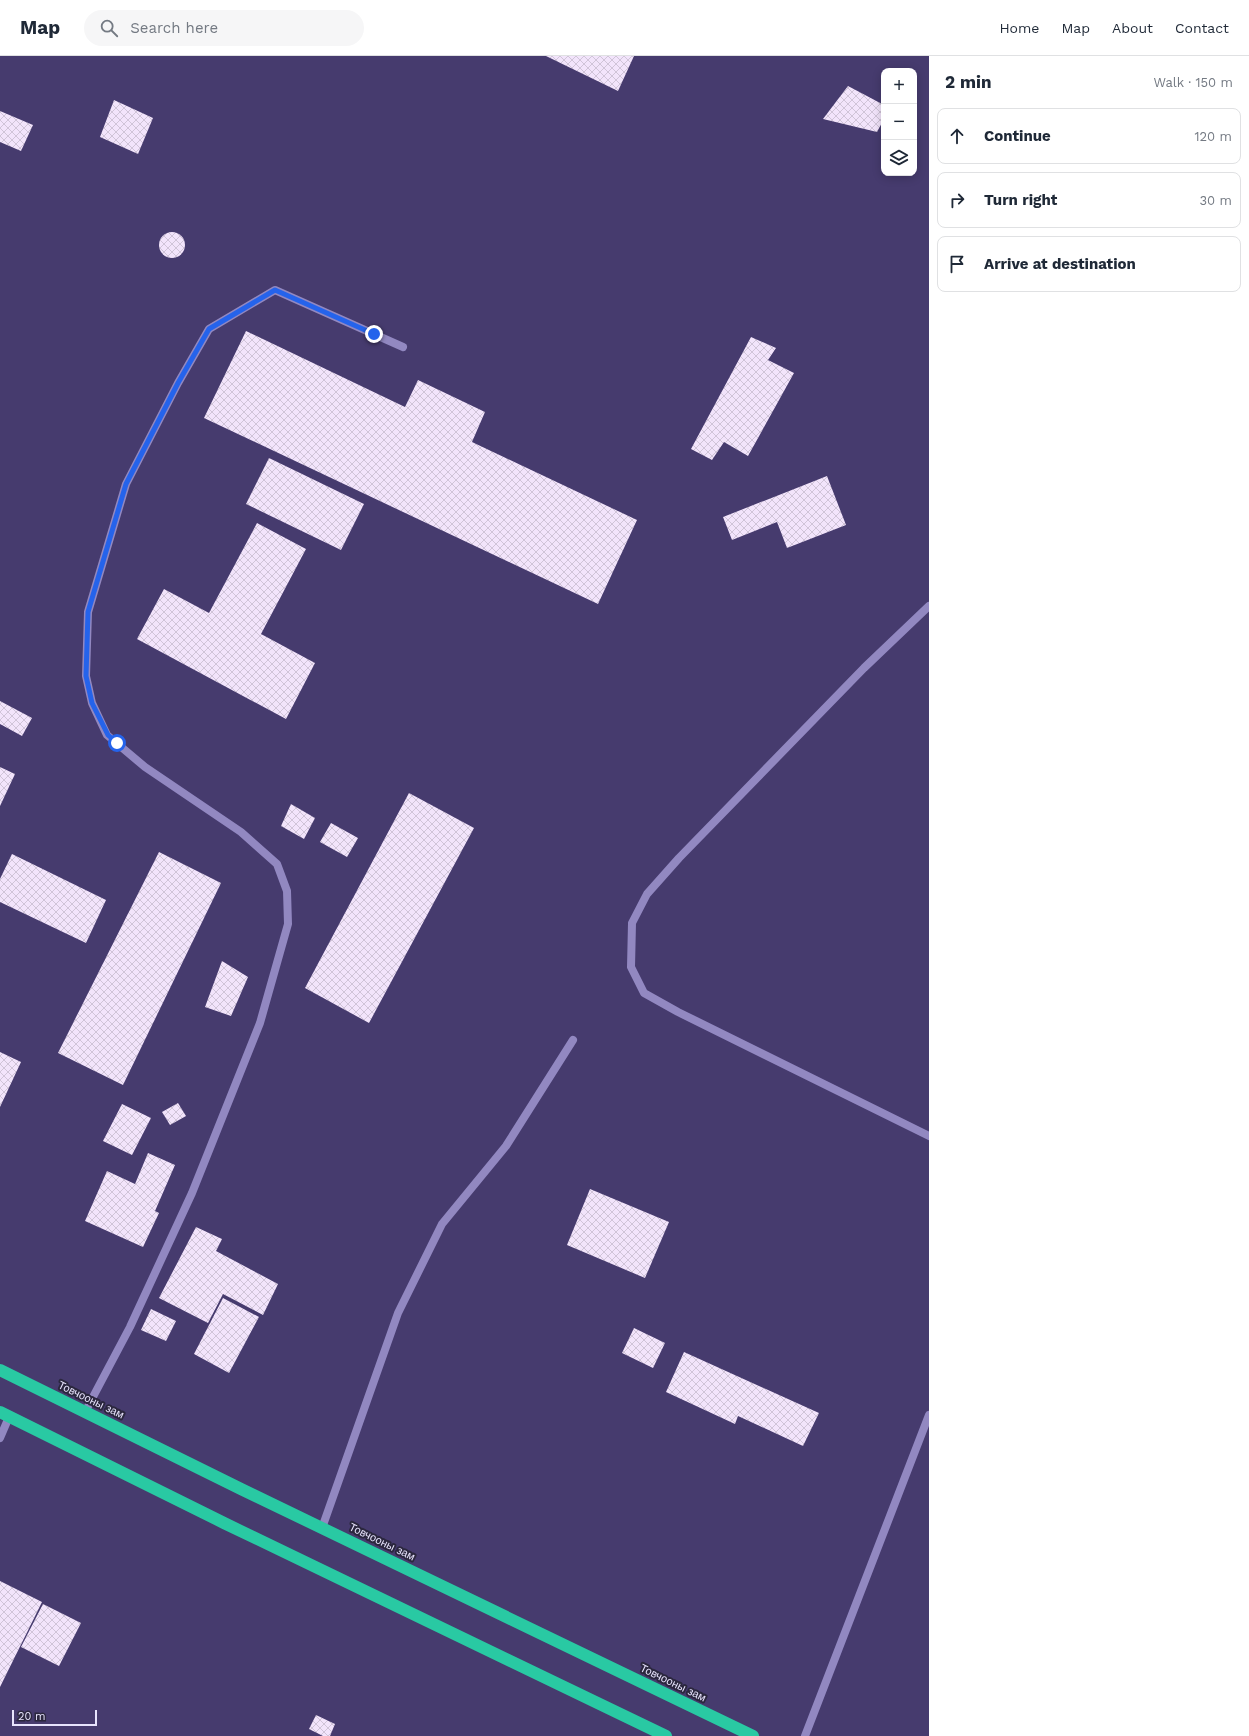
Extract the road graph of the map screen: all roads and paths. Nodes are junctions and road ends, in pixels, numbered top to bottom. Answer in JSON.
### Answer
{"nodes":[{"id":1,"x":403,"y":347,"type":"dead end"},
{"id":2,"x":929,"y":606,"type":"edge"},
{"id":3,"x":573,"y":1040,"type":"dead end"},
{"id":4,"x":929,"y":1136,"type":"edge"},
{"id":5,"x":0,"y":1370,"type":"edge"},
{"id":6,"x":85,"y":1412,"type":"junction"},
{"id":7,"x":4,"y":1415,"type":"edge"},
{"id":8,"x":929,"y":1415,"type":"edge"},
{"id":9,"x":0,"y":1438,"type":"edge"},
{"id":10,"x":322,"y":1528,"type":"junction"},
{"id":11,"x":666,"y":1736,"type":"edge"},
{"id":12,"x":753,"y":1736,"type":"edge"},
{"id":13,"x":805,"y":1736,"type":"edge"}],
"edges":[{"from":1,"to":6,"type":"street"},
{"from":2,"to":4,"type":"street"},
{"from":3,"to":10,"type":"street"},
{"from":5,"to":6,"type":"highway","name":"Товчооны зам"},
{"from":6,"to":10,"type":"highway","name":"Товчооны зам"},
{"from":7,"to":9,"type":"street"},
{"from":7,"to":11,"type":"highway"},
{"from":8,"to":13,"type":"street"},
{"from":10,"to":12,"type":"highway","name":"Товчооны зам"}]}
